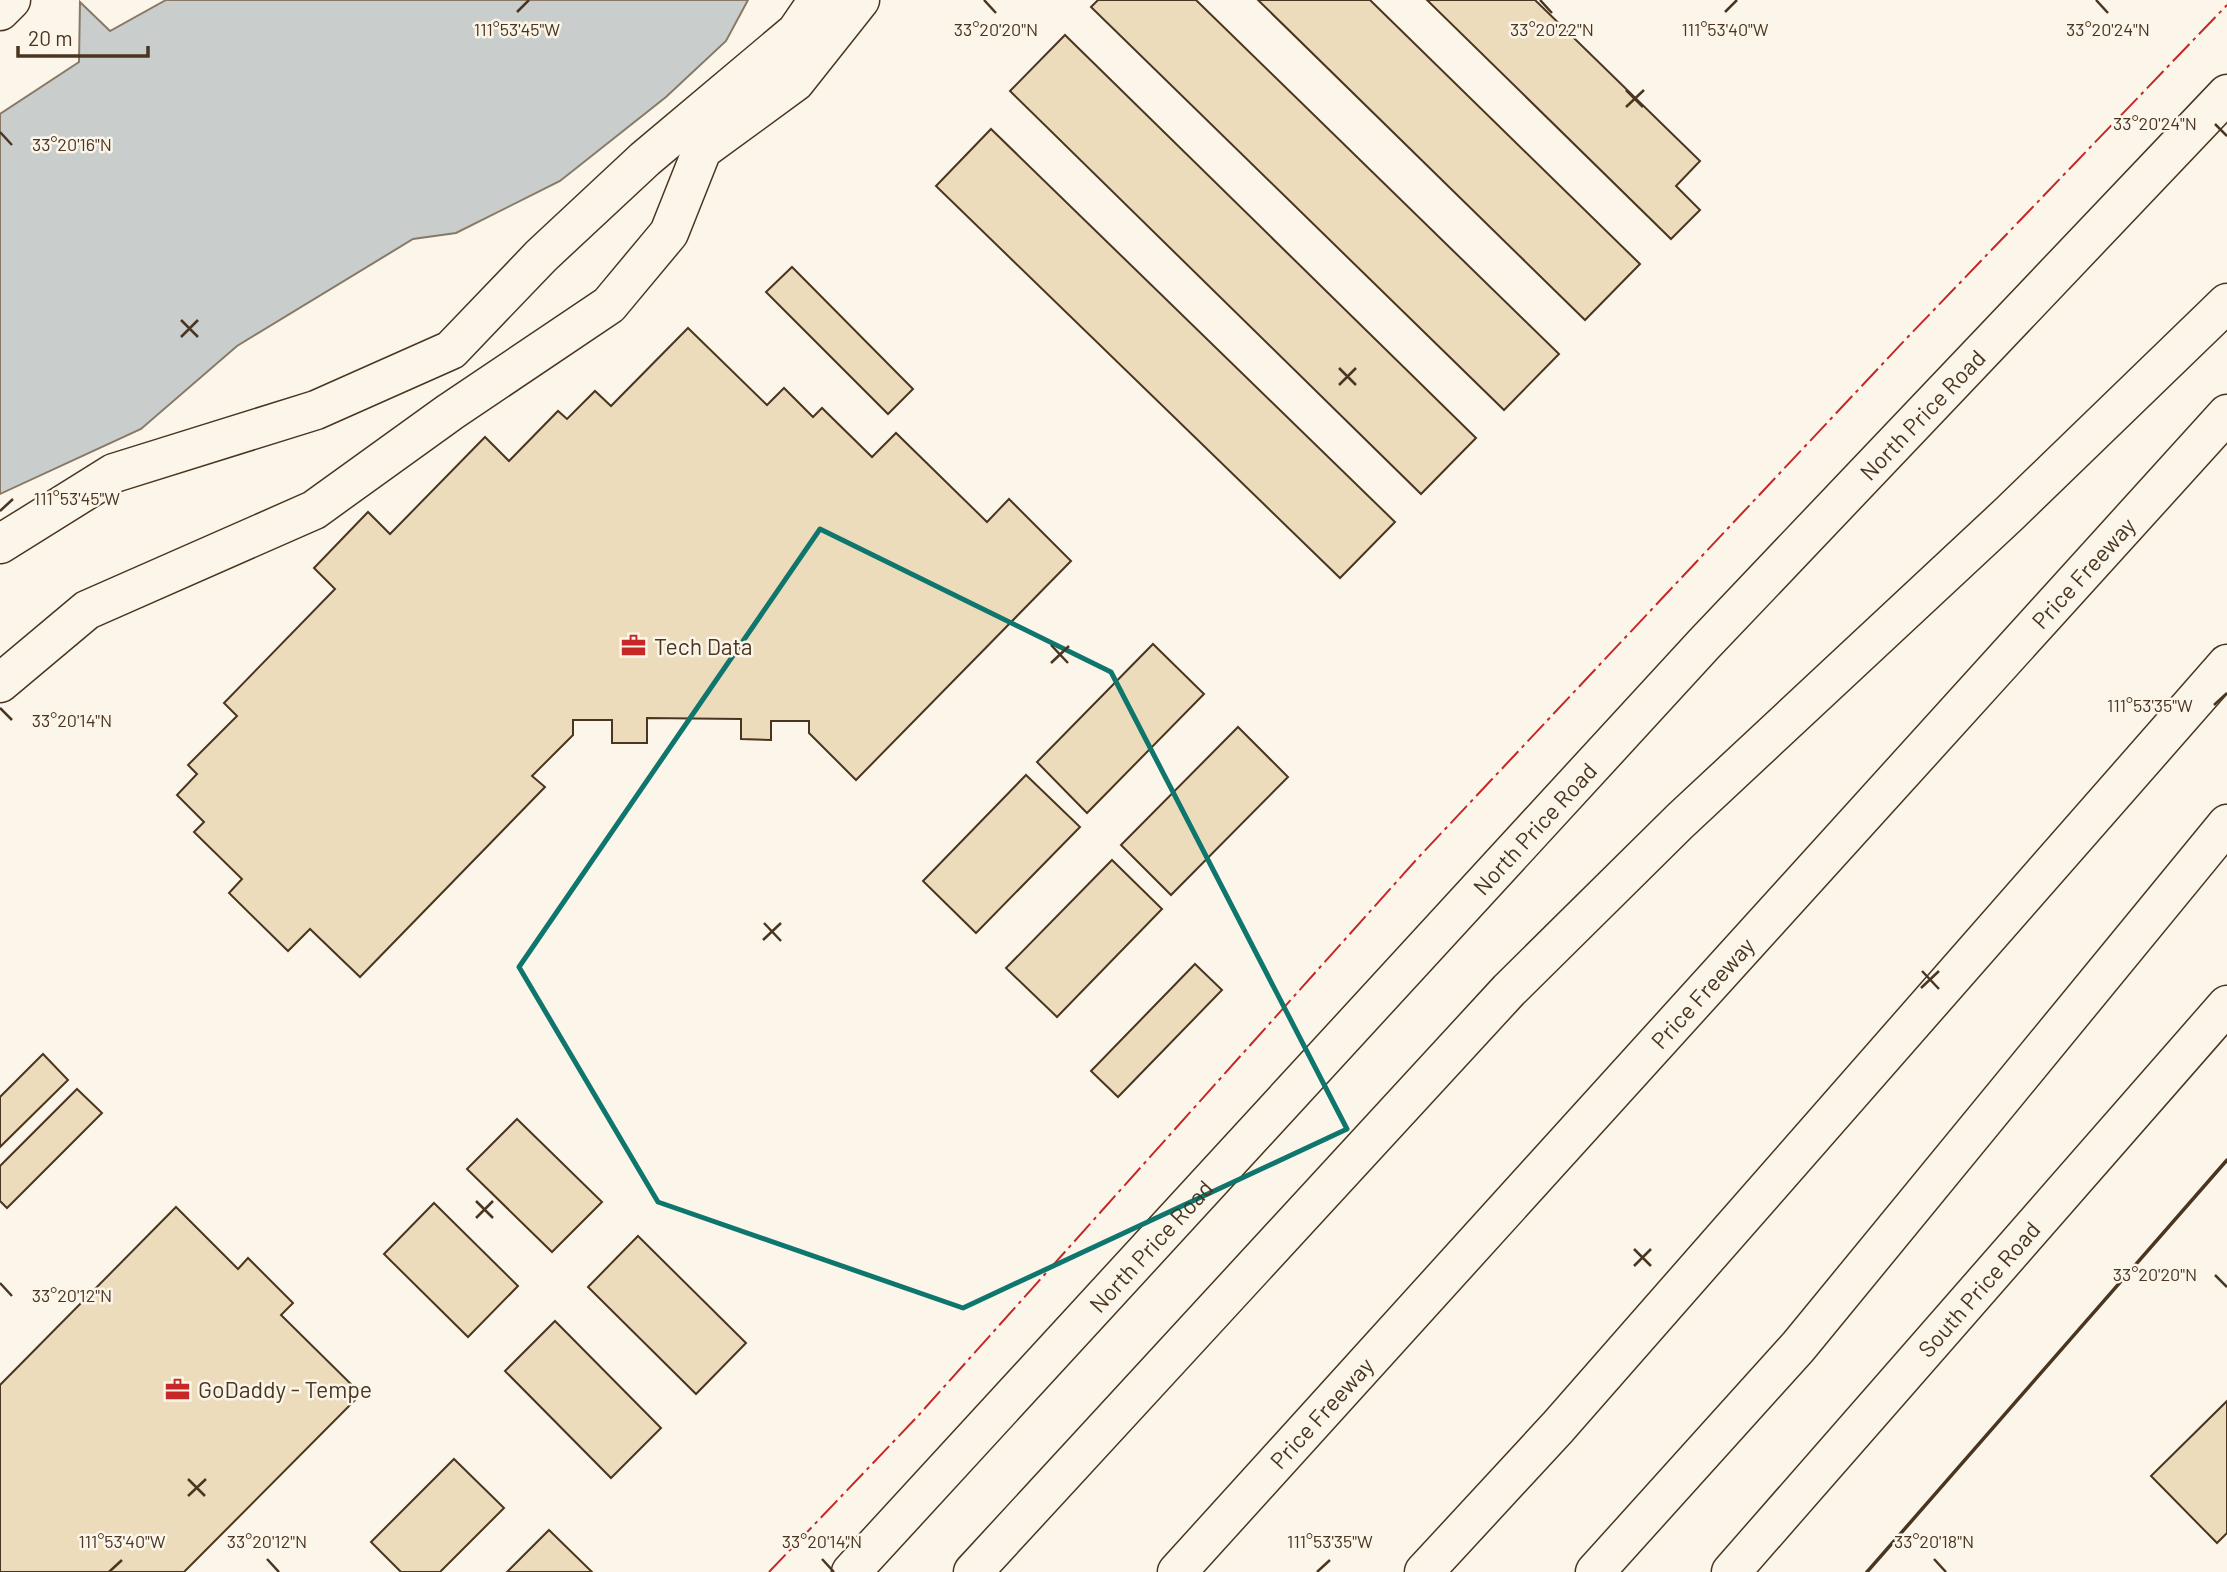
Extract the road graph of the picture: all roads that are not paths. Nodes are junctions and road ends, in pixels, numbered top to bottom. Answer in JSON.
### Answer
{"nodes":[{"id":1,"x":11,"y":0,"type":"edge"},
{"id":2,"x":818,"y":0,"type":"edge"},
{"id":3,"x":860,"y":0,"type":"edge"},
{"id":4,"x":0,"y":11,"type":"edge"},
{"id":5,"x":2227,"y":94,"type":"edge"},
{"id":6,"x":2227,"y":303,"type":"edge"},
{"id":7,"x":2227,"y":414,"type":"edge"},
{"id":8,"x":0,"y":544,"type":"edge"},
{"id":9,"x":2227,"y":664,"type":"edge"},
{"id":10,"x":0,"y":683,"type":"edge"},
{"id":11,"x":2227,"y":824,"type":"edge"},
{"id":12,"x":2227,"y":1005,"type":"edge"},
{"id":13,"x":851,"y":1572,"type":"edge"},
{"id":14,"x":973,"y":1572,"type":"edge"},
{"id":15,"x":1177,"y":1572,"type":"edge"},
{"id":16,"x":1424,"y":1572,"type":"edge"},
{"id":17,"x":1595,"y":1572,"type":"edge"},
{"id":18,"x":1731,"y":1572,"type":"edge"}],
"edges":[{"from":1,"to":4,"type":"main road"},
{"from":2,"to":8,"type":"main road"},
{"from":3,"to":10,"type":"main road"},
{"from":5,"to":13,"type":"main road","name":"North Price Road"},
{"from":6,"to":14,"type":"main road"},
{"from":7,"to":15,"type":"main road","name":"Price Freeway"},
{"from":9,"to":16,"type":"main road"},
{"from":11,"to":17,"type":"main road"},
{"from":12,"to":18,"type":"main road","name":"South Price Road"}]}
